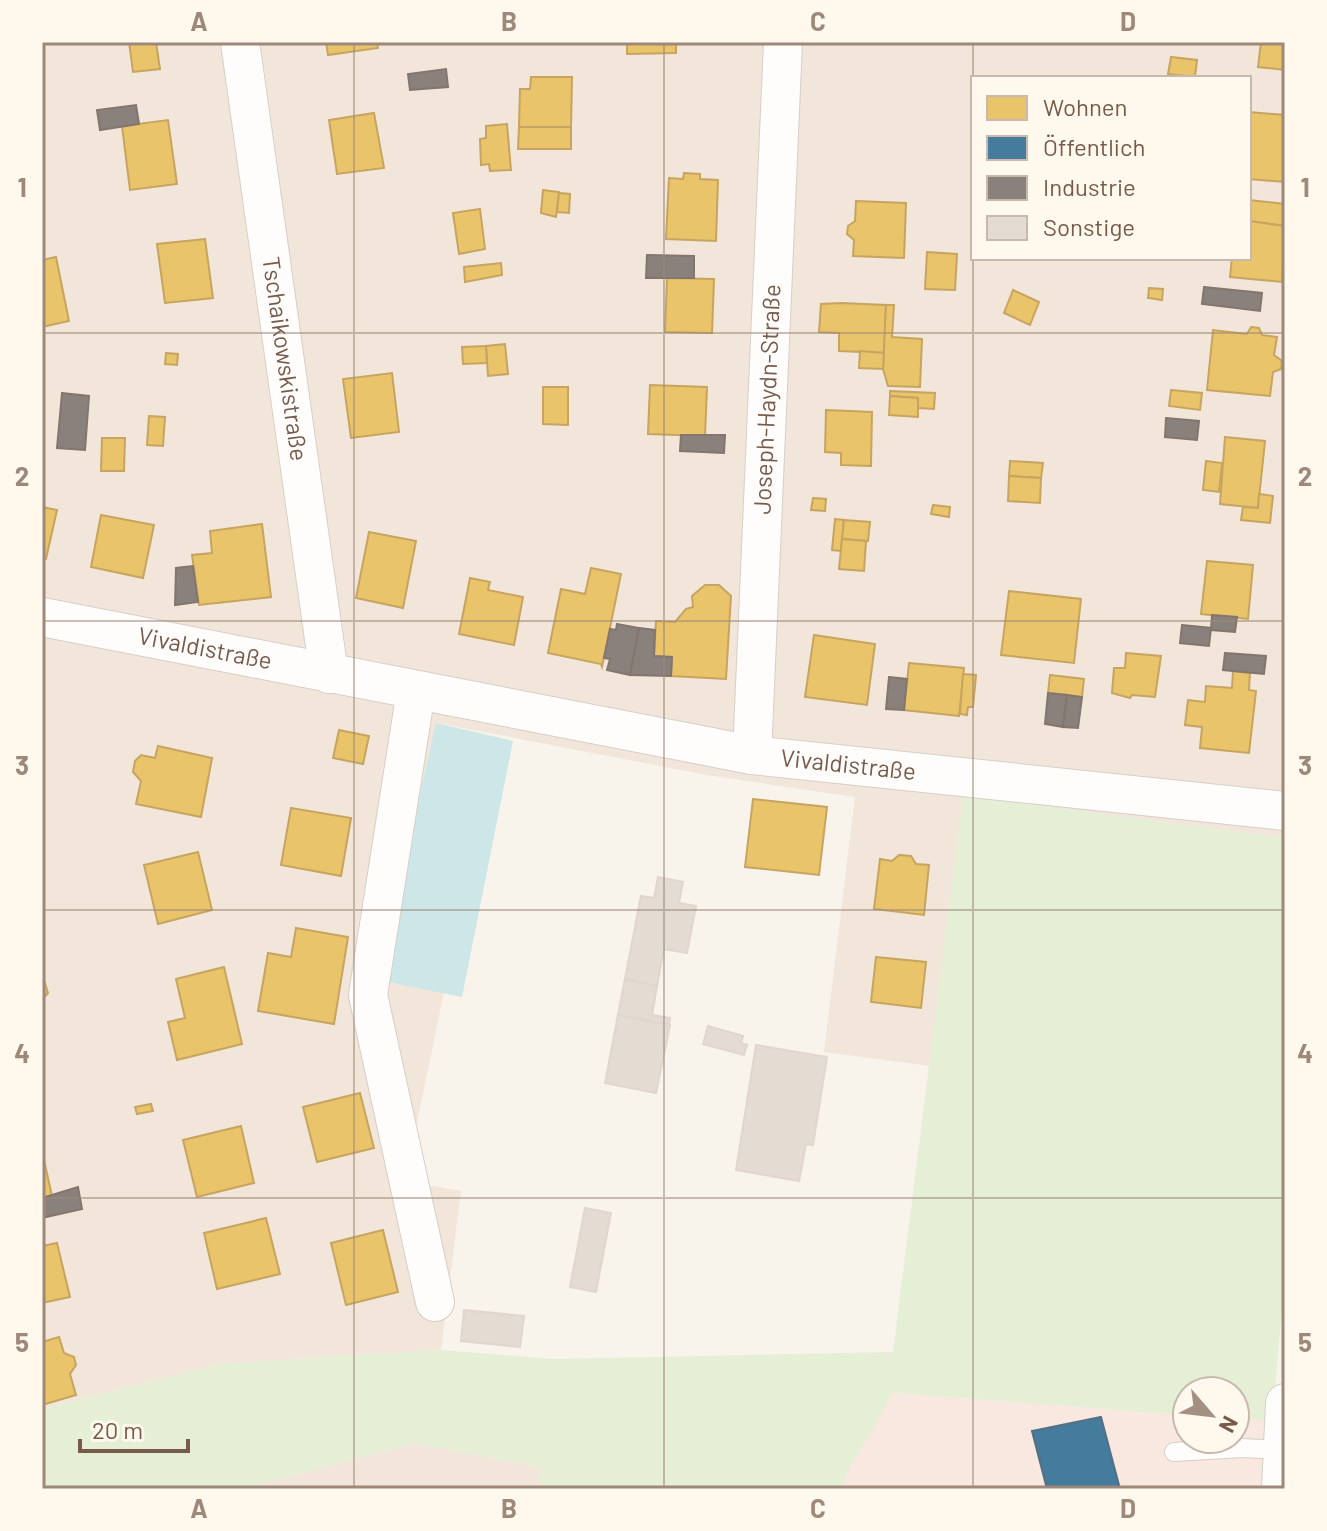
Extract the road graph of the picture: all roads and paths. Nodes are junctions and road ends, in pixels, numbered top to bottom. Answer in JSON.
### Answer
{"nodes":[{"id":1,"x":240,"y":42,"type":"edge"},
{"id":2,"x":783,"y":42,"type":"edge"},
{"id":3,"x":42,"y":617,"type":"edge"},
{"id":4,"x":329,"y":674,"type":"junction"},
{"id":5,"x":416,"y":691,"type":"junction"},
{"id":6,"x":752,"y":755,"type":"junction"},
{"id":7,"x":1285,"y":811,"type":"edge"},
{"id":8,"x":435,"y":1302,"type":"dead end"},
{"id":9,"x":1285,"y":1403,"type":"edge"},
{"id":10,"x":1251,"y":1448,"type":"edge"},
{"id":11,"x":1281,"y":1450,"type":"junction"},
{"id":12,"x":1281,"y":1489,"type":"edge"}],
"edges":[{"from":1,"to":4,"type":"street","name":"Tschaikowskistraße"},
{"from":2,"to":6,"type":"street","name":"Joseph-Haydn-Straße"},
{"from":3,"to":4,"type":"street","name":"Vivaldistraße"},
{"from":4,"to":5,"type":"street","name":"Vivaldistraße"},
{"from":5,"to":6,"type":"street","name":"Vivaldistraße"},
{"from":5,"to":8,"type":"street"},
{"from":6,"to":7,"type":"street","name":"Vivaldistraße"},
{"from":9,"to":11,"type":"street"},
{"from":10,"to":11,"type":"lane"},
{"from":11,"to":12,"type":"street"}]}
